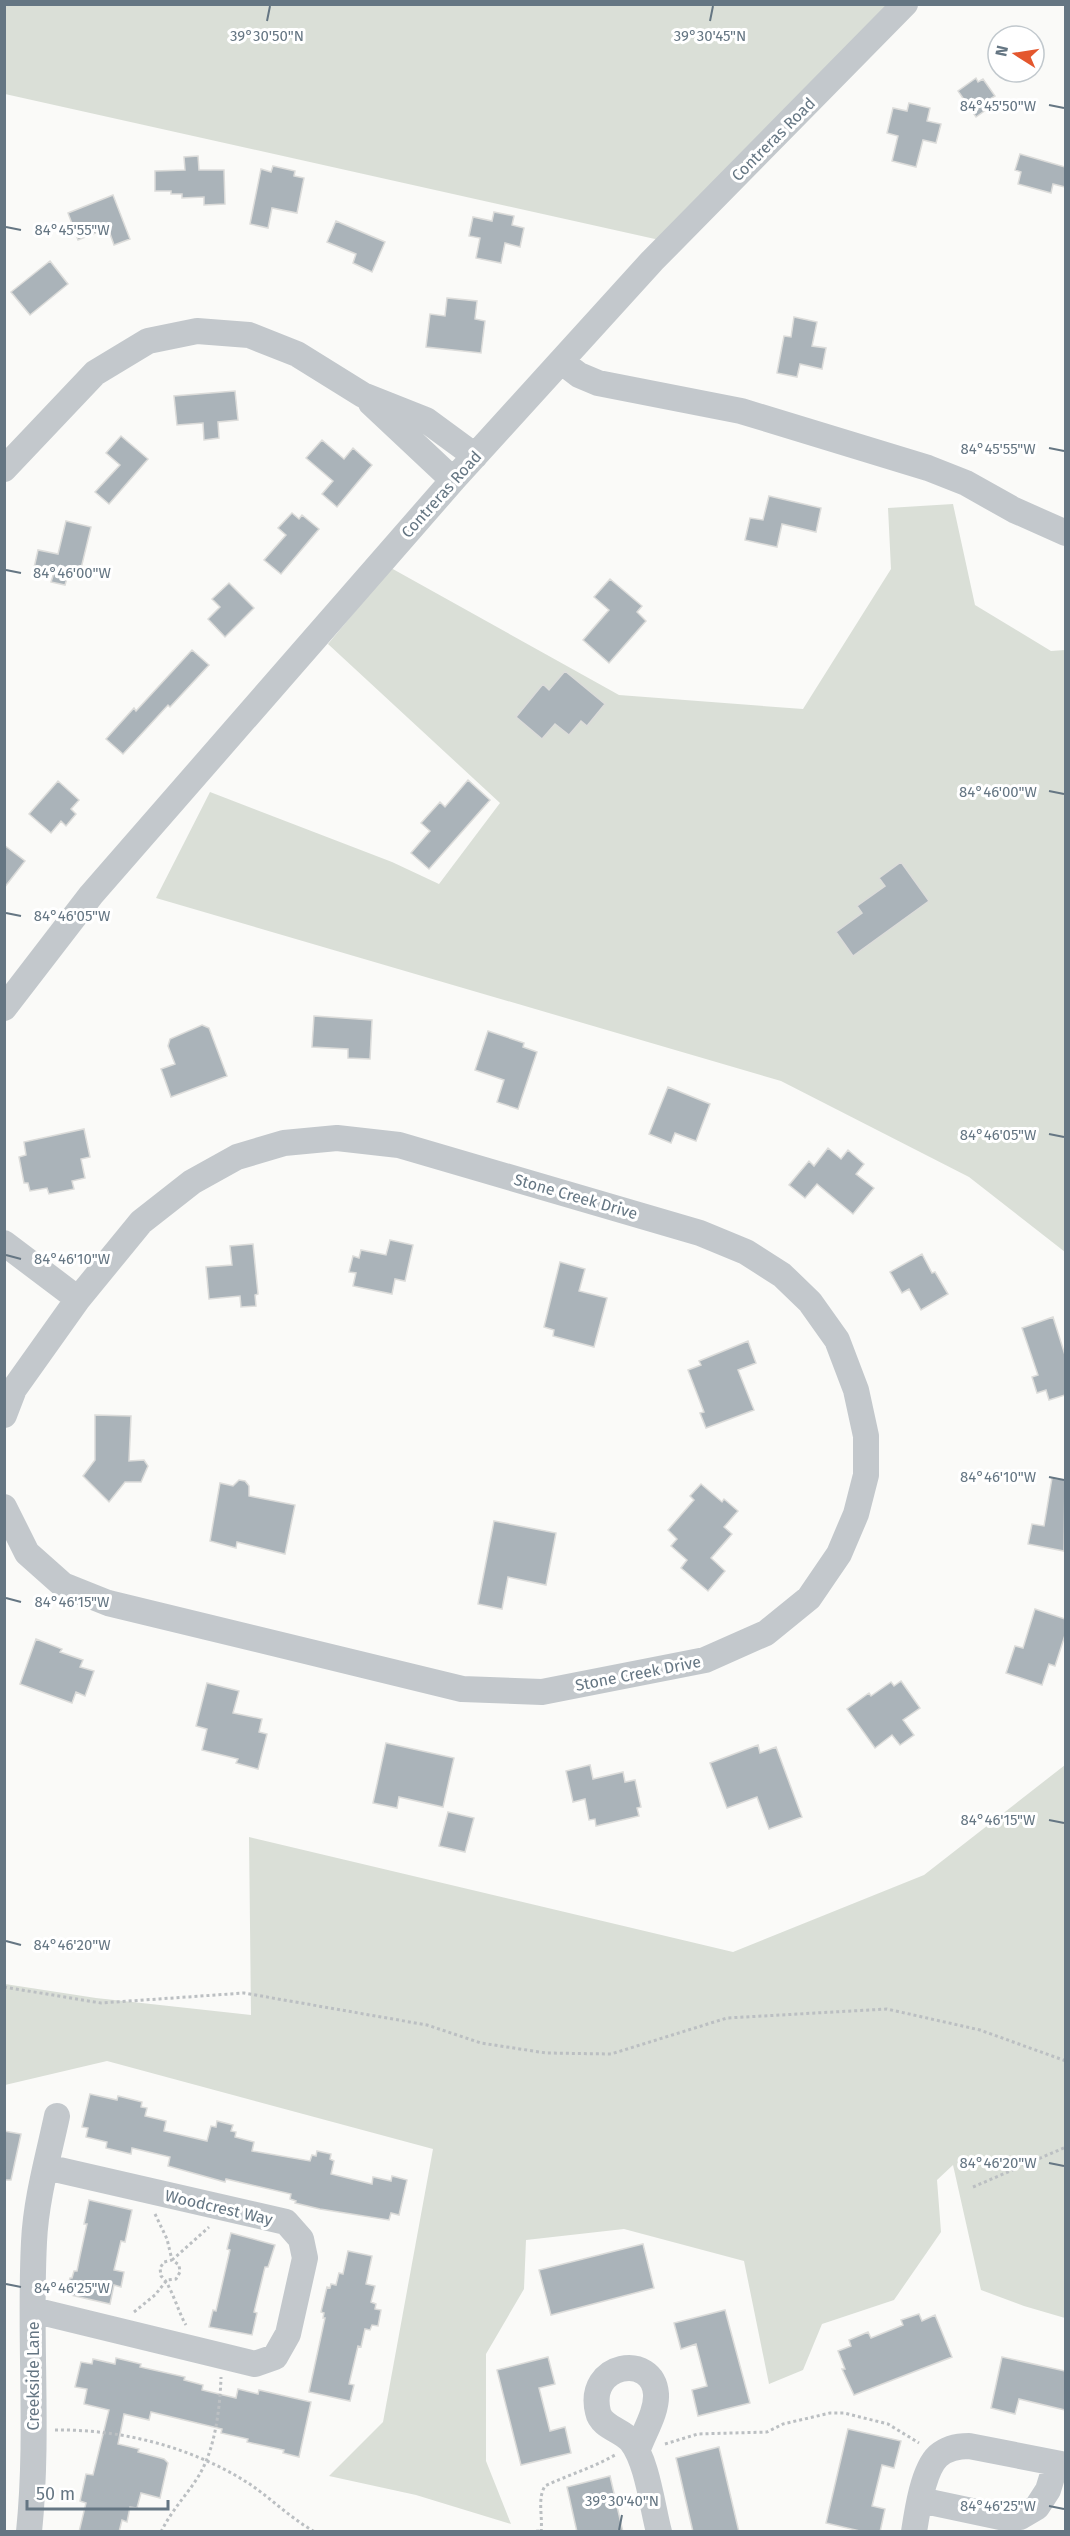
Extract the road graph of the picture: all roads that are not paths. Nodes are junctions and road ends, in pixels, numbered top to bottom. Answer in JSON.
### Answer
{"nodes":[{"id":1,"x":905,"y":4,"type":"edge"},
{"id":2,"x":562,"y":362,"type":"junction"},
{"id":3,"x":363,"y":395,"type":"junction"},
{"id":4,"x":475,"y":456,"type":"junction"},
{"id":5,"x":6,"y":463,"type":"edge"},
{"id":6,"x":453,"y":480,"type":"junction"},
{"id":7,"x":1065,"y":533,"type":"edge"},
{"id":8,"x":4,"y":1008,"type":"edge"},
{"id":9,"x":4,"y":1243,"type":"edge"},
{"id":10,"x":78,"y":1299,"type":"junction"},
{"id":11,"x":4,"y":1415,"type":"edge"},
{"id":12,"x":4,"y":1507,"type":"edge"},
{"id":13,"x":57,"y":2116,"type":"dead end"},
{"id":14,"x":46,"y":2167,"type":"junction"},
{"id":15,"x":33,"y":2310,"type":"junction"},
{"id":16,"x":641,"y":2448,"type":"road end"},
{"id":17,"x":1061,"y":2464,"type":"edge"},
{"id":18,"x":920,"y":2500,"type":"junction"},
{"id":19,"x":29,"y":2532,"type":"edge"},
{"id":20,"x":659,"y":2532,"type":"edge"},
{"id":21,"x":914,"y":2532,"type":"edge"}],
"edges":[{"from":1,"to":2,"type":"street","name":"Contreras Road"},
{"from":2,"to":4,"type":"street","name":"Contreras Road"},
{"from":2,"to":7,"type":"street"},
{"from":3,"to":4,"type":"street"},
{"from":3,"to":5,"type":"street"},
{"from":3,"to":6,"type":"street"},
{"from":4,"to":6,"type":"street","name":"Contreras Road"},
{"from":6,"to":8,"type":"street","name":"Contreras Road"},
{"from":9,"to":10,"type":"street"},
{"from":10,"to":11,"type":"street","name":"Stone Creek Drive"},
{"from":10,"to":12,"type":"street","name":"Stone Creek Drive"},
{"from":13,"to":14,"type":"street","name":"Creekside Lane"},
{"from":14,"to":15,"type":"street","name":"Creekside Lane"},
{"from":14,"to":15,"type":"street","name":"Woodcrest Way"},
{"from":15,"to":19,"type":"street","name":"Creekside Lane"},
{"from":16,"to":20,"type":"street"},
{"from":17,"to":18,"type":"street"},
{"from":17,"to":18,"type":"street"},
{"from":18,"to":21,"type":"street"}]}
